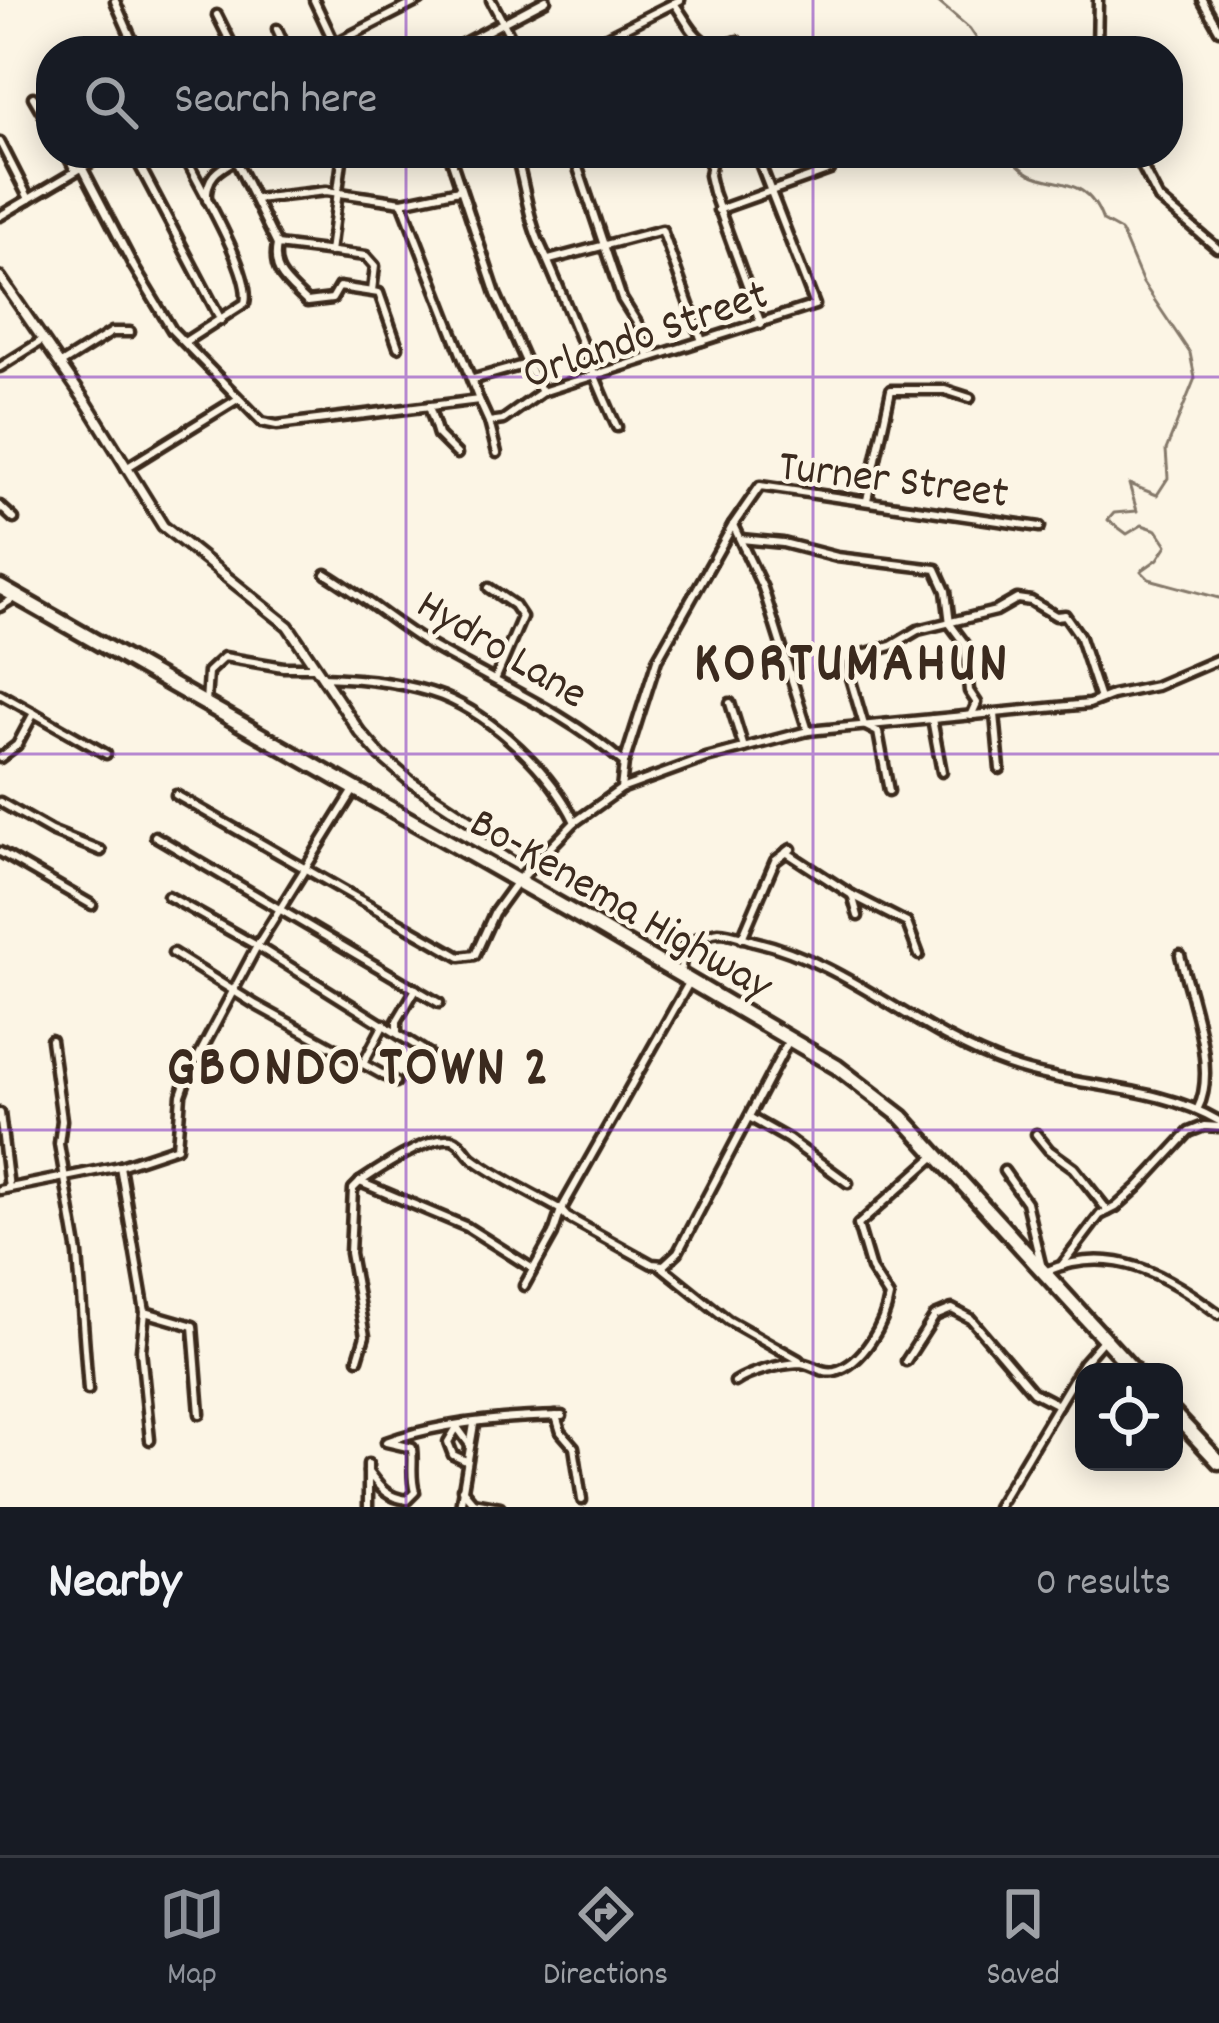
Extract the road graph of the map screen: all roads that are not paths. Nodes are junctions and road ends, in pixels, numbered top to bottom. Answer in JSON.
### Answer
{"nodes":[{"id":1,"x":314,"y":0,"type":"edge"},
{"id":2,"x":421,"y":0,"type":"edge"},
{"id":3,"x":491,"y":0,"type":"edge"},
{"id":4,"x":546,"y":0,"type":"edge"},
{"id":5,"x":1098,"y":0,"type":"edge"},
{"id":6,"x":1202,"y":0,"type":"edge"},
{"id":7,"x":115,"y":2,"type":"edge"},
{"id":8,"x":677,"y":2,"type":"edge"},
{"id":9,"x":217,"y":15,"type":"dead end"},
{"id":10,"x":501,"y":22,"type":"junction"},
{"id":11,"x":277,"y":29,"type":"dead end"},
{"id":12,"x":1219,"y":30,"type":"edge"},
{"id":13,"x":130,"y":36,"type":"edge"},
{"id":14,"x":228,"y":36,"type":"edge"},
{"id":15,"x":280,"y":36,"type":"edge"},
{"id":16,"x":331,"y":36,"type":"edge"},
{"id":17,"x":356,"y":36,"type":"edge"},
{"id":18,"x":476,"y":36,"type":"edge"},
{"id":19,"x":509,"y":36,"type":"edge"},
{"id":20,"x":609,"y":36,"type":"edge"},
{"id":21,"x":698,"y":36,"type":"edge"},
{"id":22,"x":1097,"y":36,"type":"edge"},
{"id":23,"x":33,"y":97,"type":"dead end"},
{"id":24,"x":36,"y":102,"type":"edge"},
{"id":25,"x":0,"y":142,"type":"edge"},
{"id":26,"x":79,"y":168,"type":"joint"},
{"id":27,"x":141,"y":168,"type":"edge"},
{"id":28,"x":190,"y":168,"type":"edge"},
{"id":29,"x":220,"y":168,"type":"edge"},
{"id":30,"x":240,"y":168,"type":"edge"},
{"id":31,"x":342,"y":168,"type":"edge"},
{"id":32,"x":453,"y":168,"type":"edge"},
{"id":33,"x":519,"y":168,"type":"edge"},
{"id":34,"x":578,"y":168,"type":"edge"},
{"id":35,"x":711,"y":168,"type":"edge"},
{"id":36,"x":761,"y":168,"type":"edge"},
{"id":37,"x":829,"y":168,"type":"edge"},
{"id":38,"x":1143,"y":168,"type":"edge"},
{"id":39,"x":460,"y":190,"type":"junction"},
{"id":40,"x":770,"y":192,"type":"junction"},
{"id":41,"x":340,"y":193,"type":"junction"},
{"id":42,"x":29,"y":199,"type":"junction"},
{"id":43,"x":256,"y":199,"type":"junction"},
{"id":44,"x":207,"y":202,"type":"junction"},
{"id":45,"x":402,"y":202,"type":"junction"},
{"id":46,"x":718,"y":210,"type":"junction"},
{"id":47,"x":0,"y":216,"type":"edge"},
{"id":48,"x":277,"y":245,"type":"junction"},
{"id":49,"x":604,"y":246,"type":"junction"},
{"id":50,"x":1217,"y":248,"type":"edge"},
{"id":51,"x":330,"y":252,"type":"junction"},
{"id":52,"x":550,"y":260,"type":"junction"},
{"id":53,"x":0,"y":277,"type":"edge"},
{"id":54,"x":372,"y":291,"type":"junction"},
{"id":55,"x":220,"y":320,"type":"junction"},
{"id":56,"x":760,"y":324,"type":"junction"},
{"id":57,"x":130,"y":332,"type":"dead end"},
{"id":58,"x":44,"y":339,"type":"junction"},
{"id":59,"x":186,"y":341,"type":"junction"},
{"id":60,"x":702,"y":341,"type":"junction"},
{"id":61,"x":398,"y":346,"type":"dead end"},
{"id":62,"x":649,"y":357,"type":"junction"},
{"id":63,"x":61,"y":364,"type":"junction"},
{"id":64,"x":527,"y":364,"type":"junction"},
{"id":65,"x":0,"y":367,"type":"edge"},
{"id":66,"x":593,"y":375,"type":"junction"},
{"id":67,"x":474,"y":379,"type":"junction"},
{"id":68,"x":542,"y":392,"type":"junction"},
{"id":69,"x":970,"y":398,"type":"dead end"},
{"id":70,"x":236,"y":400,"type":"junction"},
{"id":71,"x":479,"y":400,"type":"junction"},
{"id":72,"x":429,"y":406,"type":"junction"},
{"id":73,"x":489,"y":422,"type":"junction"},
{"id":74,"x":617,"y":427,"type":"dead end"},
{"id":75,"x":497,"y":453,"type":"dead end"},
{"id":76,"x":457,"y":454,"type":"dead end"},
{"id":77,"x":126,"y":468,"type":"junction"},
{"id":78,"x":866,"y":500,"type":"junction"},
{"id":79,"x":0,"y":506,"type":"edge"},
{"id":80,"x":14,"y":519,"type":"dead end"},
{"id":81,"x":733,"y":524,"type":"junction"},
{"id":82,"x":1040,"y":527,"type":"dead end"},
{"id":83,"x":741,"y":539,"type":"junction"},
{"id":84,"x":326,"y":574,"type":"dead end"},
{"id":85,"x":0,"y":587,"type":"edge"},
{"id":86,"x":489,"y":588,"type":"dead end"},
{"id":87,"x":16,"y":597,"type":"junction"},
{"id":88,"x":0,"y":607,"type":"edge"},
{"id":89,"x":950,"y":624,"type":"junction"},
{"id":90,"x":1219,"y":659,"type":"edge"},
{"id":91,"x":316,"y":667,"type":"junction"},
{"id":92,"x":322,"y":677,"type":"junction"},
{"id":93,"x":494,"y":680,"type":"junction"},
{"id":94,"x":0,"y":694,"type":"edge"},
{"id":95,"x":1100,"y":699,"type":"junction"},
{"id":96,"x":730,"y":703,"type":"dead end"},
{"id":97,"x":206,"y":704,"type":"junction"},
{"id":98,"x":34,"y":713,"type":"junction"},
{"id":99,"x":995,"y":715,"type":"junction"},
{"id":100,"x":970,"y":717,"type":"junction"},
{"id":101,"x":932,"y":719,"type":"junction"},
{"id":102,"x":864,"y":724,"type":"junction"},
{"id":103,"x":808,"y":731,"type":"junction"},
{"id":104,"x":744,"y":748,"type":"junction"},
{"id":105,"x":106,"y":754,"type":"dead end"},
{"id":106,"x":1,"y":756,"type":"edge"},
{"id":107,"x":624,"y":763,"type":"junction"},
{"id":108,"x":1000,"y":769,"type":"dead end"},
{"id":109,"x":942,"y":772,"type":"dead end"},
{"id":110,"x":621,"y":789,"type":"junction"},
{"id":111,"x":354,"y":790,"type":"junction"},
{"id":112,"x":889,"y":791,"type":"dead end"},
{"id":113,"x":176,"y":794,"type":"dead end"},
{"id":114,"x":0,"y":802,"type":"edge"},
{"id":115,"x":575,"y":822,"type":"junction"},
{"id":116,"x":155,"y":836,"type":"dead end"},
{"id":117,"x":101,"y":851,"type":"dead end"},
{"id":118,"x":0,"y":852,"type":"edge"},
{"id":119,"x":535,"y":863,"type":"junction"},
{"id":120,"x":305,"y":870,"type":"junction"},
{"id":121,"x":518,"y":881,"type":"junction"},
{"id":122,"x":852,"y":895,"type":"junction"},
{"id":123,"x":168,"y":896,"type":"dead end"},
{"id":124,"x":92,"y":905,"type":"dead end"},
{"id":125,"x":280,"y":908,"type":"junction"},
{"id":126,"x":858,"y":916,"type":"dead end"},
{"id":127,"x":742,"y":938,"type":"junction"},
{"id":128,"x":257,"y":946,"type":"junction"},
{"id":129,"x":173,"y":953,"type":"dead end"},
{"id":130,"x":919,"y":955,"type":"dead end"},
{"id":131,"x":1180,"y":955,"type":"dead end"},
{"id":132,"x":685,"y":978,"type":"junction"},
{"id":133,"x":416,"y":988,"type":"junction"},
{"id":134,"x":235,"y":991,"type":"junction"},
{"id":135,"x":439,"y":1003,"type":"dead end"},
{"id":136,"x":384,"y":1024,"type":"junction"},
{"id":137,"x":397,"y":1033,"type":"junction"},
{"id":138,"x":790,"y":1038,"type":"junction"},
{"id":139,"x":51,"y":1040,"type":"dead end"},
{"id":140,"x":428,"y":1053,"type":"dead end"},
{"id":141,"x":363,"y":1064,"type":"junction"},
{"id":142,"x":396,"y":1082,"type":"dead end"},
{"id":143,"x":1198,"y":1108,"type":"junction"},
{"id":144,"x":0,"y":1113,"type":"edge"},
{"id":145,"x":749,"y":1117,"type":"junction"},
{"id":146,"x":1219,"y":1124,"type":"edge"},
{"id":147,"x":1036,"y":1134,"type":"dead end"},
{"id":148,"x":936,"y":1154,"type":"junction"},
{"id":149,"x":120,"y":1166,"type":"junction"},
{"id":150,"x":1004,"y":1171,"type":"dead end"},
{"id":151,"x":66,"y":1178,"type":"junction"},
{"id":152,"x":360,"y":1182,"type":"junction"},
{"id":153,"x":848,"y":1183,"type":"dead end"},
{"id":154,"x":5,"y":1189,"type":"edge"},
{"id":155,"x":561,"y":1210,"type":"junction"},
{"id":156,"x":1108,"y":1211,"type":"junction"},
{"id":157,"x":659,"y":1265,"type":"junction"},
{"id":158,"x":1063,"y":1265,"type":"junction"},
{"id":159,"x":534,"y":1270,"type":"junction"},
{"id":160,"x":1043,"y":1273,"type":"junction"},
{"id":161,"x":524,"y":1286,"type":"dead end"},
{"id":162,"x":145,"y":1312,"type":"junction"},
{"id":163,"x":1219,"y":1314,"type":"edge"},
{"id":164,"x":1104,"y":1339,"type":"junction"},
{"id":165,"x":358,"y":1359,"type":"dead end"},
{"id":166,"x":906,"y":1361,"type":"dead end"},
{"id":167,"x":802,"y":1362,"type":"junction"},
{"id":168,"x":1127,"y":1363,"type":"edge"},
{"id":169,"x":735,"y":1382,"type":"dead end"},
{"id":170,"x":88,"y":1390,"type":"dead end"},
{"id":171,"x":1058,"y":1405,"type":"junction"},
{"id":172,"x":200,"y":1414,"type":"dead end"},
{"id":173,"x":474,"y":1424,"type":"junction"},
{"id":174,"x":1183,"y":1424,"type":"edge"},
{"id":175,"x":457,"y":1426,"type":"junction"},
{"id":176,"x":150,"y":1440,"type":"dead end"},
{"id":177,"x":470,"y":1445,"type":"junction"},
{"id":178,"x":467,"y":1462,"type":"junction"},
{"id":179,"x":1219,"y":1462,"type":"edge"},
{"id":180,"x":462,"y":1489,"type":"junction"},
{"id":181,"x":582,"y":1500,"type":"dead end"},
{"id":182,"x":474,"y":1504,"type":"edge"},
{"id":183,"x":368,"y":1507,"type":"edge"},
{"id":184,"x":460,"y":1507,"type":"edge"},
{"id":185,"x":500,"y":1507,"type":"edge"},
{"id":186,"x":997,"y":1507,"type":"edge"}],
"edges":[{"from":1,"to":16,"type":"street"},
{"from":2,"to":17,"type":"street"},
{"from":3,"to":10,"type":"street"},
{"from":4,"to":10,"type":"street"},
{"from":5,"to":22,"type":"street"},
{"from":6,"to":12,"type":"street"},
{"from":7,"to":13,"type":"street"},
{"from":8,"to":20,"type":"street"},
{"from":8,"to":21,"type":"street"},
{"from":9,"to":14,"type":"street"},
{"from":10,"to":18,"type":"street"},
{"from":10,"to":19,"type":"street"},
{"from":11,"to":15,"type":"street"},
{"from":23,"to":24,"type":"street"},
{"from":25,"to":42,"type":"street"},
{"from":26,"to":42,"type":"street"},
{"from":26,"to":59,"type":"street"},
{"from":27,"to":55,"type":"street"},
{"from":28,"to":44,"type":"street"},
{"from":29,"to":44,"type":"street"},
{"from":30,"to":43,"type":"street"},
{"from":31,"to":41,"type":"street"},
{"from":32,"to":39,"type":"street"},
{"from":33,"to":52,"type":"street"},
{"from":34,"to":49,"type":"street"},
{"from":35,"to":46,"type":"street"},
{"from":36,"to":40,"type":"street"},
{"from":37,"to":40,"type":"street"},
{"from":38,"to":50,"type":"street"},
{"from":39,"to":45,"type":"street"},
{"from":39,"to":64,"type":"street"},
{"from":40,"to":46,"type":"street"},
{"from":40,"to":56,"type":"street","name":"Orlando Street"},
{"from":41,"to":43,"type":"street"},
{"from":41,"to":45,"type":"street"},
{"from":41,"to":51,"type":"street"},
{"from":42,"to":47,"type":"street"},
{"from":43,"to":48,"type":"street"},
{"from":44,"to":55,"type":"street"},
{"from":45,"to":67,"type":"street"},
{"from":46,"to":56,"type":"street"},
{"from":48,"to":51,"type":"street"},
{"from":48,"to":54,"type":"street"},
{"from":49,"to":52,"type":"street"},
{"from":49,"to":60,"type":"street"},
{"from":49,"to":62,"type":"street"},
{"from":51,"to":54,"type":"street"},
{"from":52,"to":66,"type":"street"},
{"from":53,"to":58,"type":"street"},
{"from":54,"to":61,"type":"street"},
{"from":55,"to":59,"type":"street"},
{"from":56,"to":60,"type":"street","name":"Orlando Street"},
{"from":57,"to":63,"type":"street"},
{"from":58,"to":63,"type":"street"},
{"from":58,"to":65,"type":"street"},
{"from":59,"to":70,"type":"street"},
{"from":60,"to":62,"type":"street","name":"Orlando Street"},
{"from":62,"to":66,"type":"street","name":"Orlando Street"},
{"from":63,"to":77,"type":"street"},
{"from":64,"to":67,"type":"street"},
{"from":64,"to":68,"type":"street"},
{"from":66,"to":68,"type":"street","name":"Orlando Street"},
{"from":66,"to":74,"type":"street"},
{"from":67,"to":71,"type":"street"},
{"from":68,"to":73,"type":"street","name":"Orlando Street"},
{"from":69,"to":78,"type":"street"},
{"from":70,"to":72,"type":"street","name":"Orlando Street"},
{"from":70,"to":77,"type":"street"},
{"from":71,"to":72,"type":"street","name":"Orlando Street"},
{"from":71,"to":73,"type":"street","name":"Orlando Street"},
{"from":72,"to":76,"type":"street"},
{"from":73,"to":75,"type":"street"},
{"from":77,"to":91,"type":"street"},
{"from":78,"to":81,"type":"street","name":"Turner Street"},
{"from":78,"to":82,"type":"street","name":"Turner Street"},
{"from":79,"to":80,"type":"street"},
{"from":81,"to":83,"type":"street"},
{"from":81,"to":107,"type":"street","name":"Turner Street"},
{"from":83,"to":89,"type":"street"},
{"from":83,"to":103,"type":"street"},
{"from":84,"to":93,"type":"street","name":"Hydro Lane"},
{"from":85,"to":87,"type":"highway","name":"Bo-Kenema Highway"},
{"from":86,"to":93,"type":"street"},
{"from":87,"to":88,"type":"street"},
{"from":87,"to":97,"type":"highway","name":"Bo-Kenema Highway"},
{"from":89,"to":95,"type":"street"},
{"from":89,"to":100,"type":"street"},
{"from":89,"to":102,"type":"street"},
{"from":90,"to":95,"type":"street"},
{"from":91,"to":92,"type":"street"},
{"from":91,"to":97,"type":"street"},
{"from":92,"to":115,"type":"street"},
{"from":92,"to":119,"type":"street"},
{"from":93,"to":107,"type":"street","name":"Hydro Lane"},
{"from":94,"to":98,"type":"street"},
{"from":95,"to":99,"type":"street"},
{"from":96,"to":104,"type":"street"},
{"from":97,"to":111,"type":"highway","name":"Bo-Kenema Highway"},
{"from":98,"to":105,"type":"street"},
{"from":98,"to":106,"type":"street"},
{"from":99,"to":100,"type":"street"},
{"from":99,"to":108,"type":"street"},
{"from":100,"to":101,"type":"street"},
{"from":101,"to":102,"type":"street"},
{"from":101,"to":109,"type":"street"},
{"from":102,"to":103,"type":"street"},
{"from":102,"to":112,"type":"street"},
{"from":103,"to":104,"type":"street"},
{"from":104,"to":110,"type":"street"},
{"from":107,"to":110,"type":"street"},
{"from":110,"to":115,"type":"street"},
{"from":111,"to":120,"type":"street"},
{"from":111,"to":121,"type":"highway","name":"Bo-Kenema Highway"},
{"from":113,"to":120,"type":"street"},
{"from":114,"to":117,"type":"street"},
{"from":115,"to":119,"type":"street"},
{"from":116,"to":125,"type":"street"},
{"from":118,"to":124,"type":"street"},
{"from":119,"to":121,"type":"street"},
{"from":120,"to":121,"type":"street"},
{"from":120,"to":125,"type":"street"},
{"from":121,"to":132,"type":"highway","name":"Bo-Kenema Highway"},
{"from":122,"to":126,"type":"street"},
{"from":122,"to":127,"type":"street"},
{"from":122,"to":130,"type":"street"},
{"from":123,"to":128,"type":"street"},
{"from":125,"to":128,"type":"street"},
{"from":125,"to":133,"type":"street"},
{"from":127,"to":132,"type":"street"},
{"from":127,"to":143,"type":"street"},
{"from":128,"to":134,"type":"street"},
{"from":128,"to":136,"type":"street"},
{"from":129,"to":134,"type":"street"},
{"from":131,"to":143,"type":"street"},
{"from":132,"to":138,"type":"highway","name":"Bo-Kenema Highway"},
{"from":132,"to":155,"type":"street"},
{"from":133,"to":135,"type":"street"},
{"from":133,"to":137,"type":"street"},
{"from":134,"to":141,"type":"street"},
{"from":134,"to":149,"type":"street"},
{"from":136,"to":137,"type":"street"},
{"from":136,"to":141,"type":"street"},
{"from":137,"to":140,"type":"street"},
{"from":138,"to":145,"type":"street"},
{"from":138,"to":148,"type":"highway","name":"Bo-Kenema Highway"},
{"from":139,"to":151,"type":"street"},
{"from":141,"to":142,"type":"street"},
{"from":143,"to":146,"type":"street"},
{"from":144,"to":154,"type":"street"},
{"from":145,"to":153,"type":"street"},
{"from":145,"to":157,"type":"street"},
{"from":146,"to":156,"type":"street"},
{"from":147,"to":156,"type":"street"},
{"from":148,"to":160,"type":"highway","name":"Bo-Kenema Highway"},
{"from":148,"to":167,"type":"street"},
{"from":149,"to":151,"type":"street"},
{"from":149,"to":162,"type":"street"},
{"from":150,"to":160,"type":"street"},
{"from":151,"to":154,"type":"street"},
{"from":151,"to":170,"type":"street"},
{"from":152,"to":155,"type":"street"},
{"from":152,"to":159,"type":"street"},
{"from":152,"to":165,"type":"street"},
{"from":155,"to":157,"type":"street"},
{"from":155,"to":159,"type":"street"},
{"from":156,"to":158,"type":"street"},
{"from":157,"to":167,"type":"street"},
{"from":158,"to":160,"type":"street"},
{"from":158,"to":163,"type":"street"},
{"from":159,"to":161,"type":"street"},
{"from":160,"to":164,"type":"highway","name":"Bo-Kenema Highway"},
{"from":162,"to":172,"type":"street"},
{"from":162,"to":176,"type":"street"},
{"from":164,"to":168,"type":"highway","name":"Bo-Kenema Highway"},
{"from":164,"to":171,"type":"street"},
{"from":166,"to":171,"type":"street"},
{"from":167,"to":169,"type":"street"},
{"from":171,"to":186,"type":"street"},
{"from":173,"to":175,"type":"street"},
{"from":173,"to":177,"type":"street"},
{"from":173,"to":181,"type":"street"},
{"from":174,"to":179,"type":"highway"},
{"from":175,"to":177,"type":"street"},
{"from":175,"to":178,"type":"street"},
{"from":175,"to":183,"type":"street"},
{"from":177,"to":178,"type":"street"},
{"from":178,"to":180,"type":"street"},
{"from":180,"to":182,"type":"street"},
{"from":180,"to":184,"type":"street"},
{"from":182,"to":185,"type":"street"}]}
